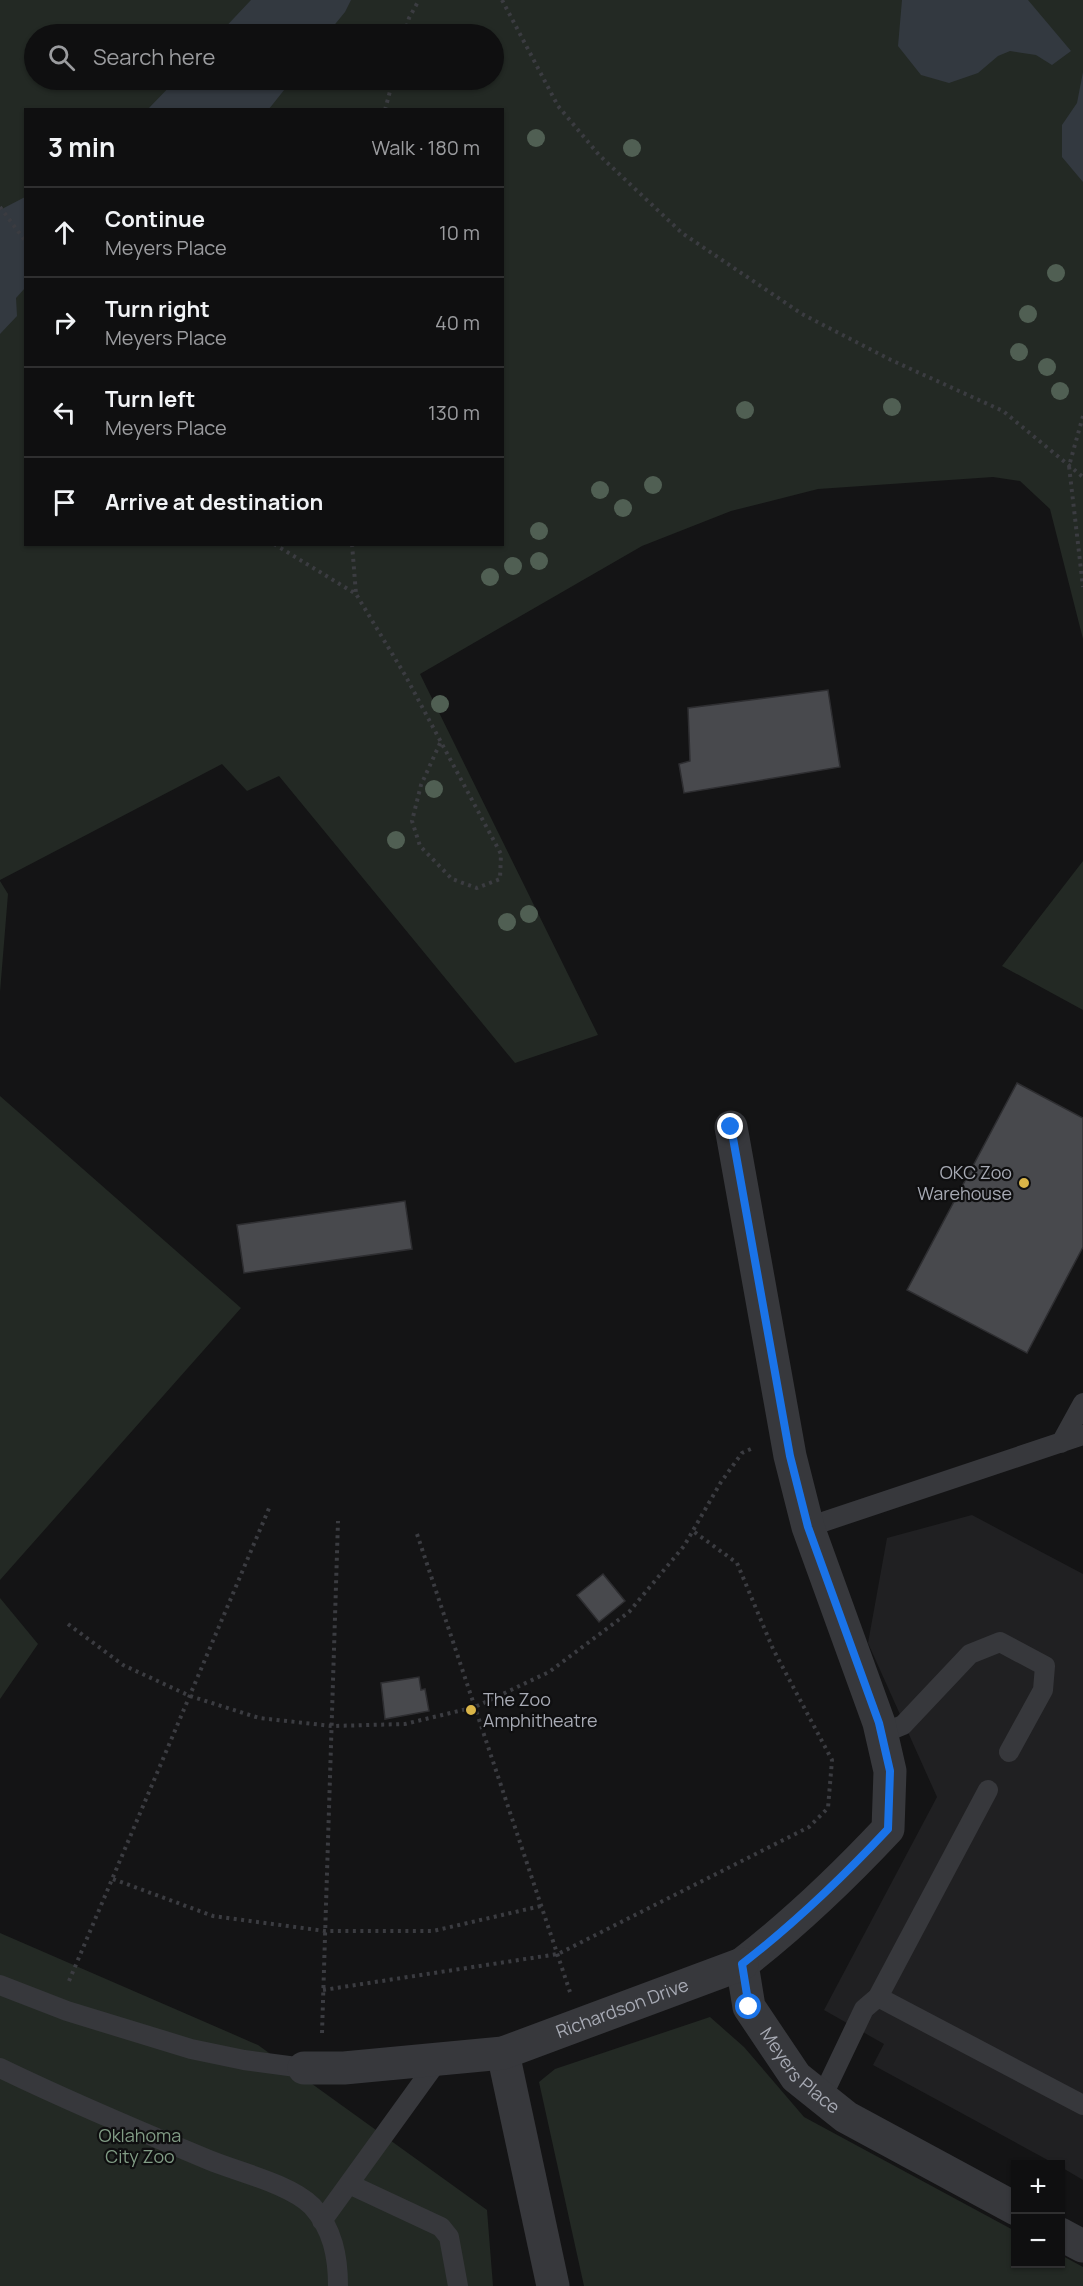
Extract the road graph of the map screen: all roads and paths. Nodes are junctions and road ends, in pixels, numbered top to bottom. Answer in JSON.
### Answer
{"nodes":[{"id":1,"x":419,"y":0,"type":"edge"},
{"id":2,"x":502,"y":0,"type":"edge"},
{"id":3,"x":408,"y":24,"type":"edge"},
{"id":4,"x":390,"y":90,"type":"edge"},
{"id":5,"x":386,"y":108,"type":"edge"},
{"id":6,"x":0,"y":207,"type":"edge"},
{"id":7,"x":24,"y":239,"type":"edge"},
{"id":8,"x":1083,"y":416,"type":"edge"},
{"id":9,"x":1069,"y":466,"type":"junction"},
{"id":10,"x":1083,"y":477,"type":"edge"},
{"id":11,"x":277,"y":546,"type":"edge"},
{"id":12,"x":352,"y":546,"type":"edge"},
{"id":13,"x":1083,"y":587,"type":"edge"},
{"id":14,"x":356,"y":594,"type":"junction"},
{"id":15,"x":441,"y":741,"type":"junction"},
{"id":16,"x":731,"y":1127,"type":"dead end"},
{"id":17,"x":1083,"y":1403,"type":"edge"},
{"id":18,"x":786,"y":1430,"type":"junction"},
{"id":19,"x":1083,"y":1435,"type":"edge"},
{"id":20,"x":1061,"y":1443,"type":"junction"},
{"id":21,"x":270,"y":1506,"type":"dead end"},
{"id":22,"x":338,"y":1521,"type":"dead end"},
{"id":23,"x":808,"y":1527,"type":"junction"},
{"id":24,"x":693,"y":1531,"type":"junction"},
{"id":25,"x":417,"y":1534,"type":"dead end"},
{"id":26,"x":68,"y":1624,"type":"dead end"},
{"id":27,"x":190,"y":1695,"type":"junction"},
{"id":28,"x":475,"y":1707,"type":"junction"},
{"id":29,"x":332,"y":1726,"type":"junction"},
{"id":30,"x":881,"y":1734,"type":"junction"},
{"id":31,"x":1009,"y":1752,"type":"dead end"},
{"id":32,"x":988,"y":1790,"type":"dead end"},
{"id":33,"x":113,"y":1879,"type":"junction"},
{"id":34,"x":541,"y":1905,"type":"junction"},
{"id":35,"x":325,"y":1931,"type":"junction"},
{"id":36,"x":558,"y":1954,"type":"junction"},
{"id":37,"x":742,"y":1964,"type":"junction"},
{"id":38,"x":0,"y":1985,"type":"edge"},
{"id":39,"x":323,"y":1990,"type":"junction"},
{"id":40,"x":878,"y":1997,"type":"junction"},
{"id":41,"x":58,"y":2008,"type":"junction"},
{"id":42,"x":581,"y":2023,"type":"junction"},
{"id":43,"x":503,"y":2053,"type":"junction"},
{"id":44,"x":439,"y":2059,"type":"junction"},
{"id":45,"x":0,"y":2068,"type":"edge"},
{"id":46,"x":312,"y":2068,"type":"junction"},
{"id":47,"x":822,"y":2097,"type":"junction"},
{"id":48,"x":1083,"y":2106,"type":"edge"},
{"id":49,"x":349,"y":2184,"type":"junction"},
{"id":50,"x":1011,"y":2206,"type":"edge"},
{"id":51,"x":322,"y":2221,"type":"junction"},
{"id":52,"x":1065,"y":2237,"type":"edge"},
{"id":53,"x":1083,"y":2246,"type":"edge"},
{"id":54,"x":338,"y":2286,"type":"edge"},
{"id":55,"x":458,"y":2286,"type":"edge"},
{"id":56,"x":553,"y":2286,"type":"edge"}],
"edges":[{"from":1,"to":3,"type":"path"},
{"from":2,"to":9,"type":"path"},
{"from":4,"to":5,"type":"path"},
{"from":6,"to":7,"type":"path"},
{"from":8,"to":9,"type":"path"},
{"from":9,"to":10,"type":"path"},
{"from":9,"to":13,"type":"path"},
{"from":11,"to":14,"type":"path"},
{"from":12,"to":14,"type":"path"},
{"from":14,"to":15,"type":"path"},
{"from":15,"to":15,"type":"path"},
{"from":16,"to":18,"type":"street"},
{"from":17,"to":20,"type":"lane"},
{"from":18,"to":23,"type":"street"},
{"from":18,"to":24,"type":"path"},
{"from":19,"to":20,"type":"lane"},
{"from":20,"to":23,"type":"lane"},
{"from":21,"to":27,"type":"path"},
{"from":22,"to":29,"type":"path"},
{"from":23,"to":30,"type":"street"},
{"from":24,"to":28,"type":"path"},
{"from":24,"to":36,"type":"path"},
{"from":25,"to":28,"type":"path"},
{"from":26,"to":27,"type":"path"},
{"from":27,"to":29,"type":"path"},
{"from":27,"to":33,"type":"path"},
{"from":28,"to":29,"type":"path"},
{"from":28,"to":34,"type":"path"},
{"from":29,"to":35,"type":"path"},
{"from":30,"to":31,"type":"lane"},
{"from":30,"to":37,"type":"street"},
{"from":32,"to":40,"type":"lane"},
{"from":33,"to":35,"type":"path"},
{"from":33,"to":41,"type":"path"},
{"from":34,"to":35,"type":"path"},
{"from":34,"to":36,"type":"path"},
{"from":35,"to":39,"type":"path"},
{"from":36,"to":39,"type":"path"},
{"from":36,"to":42,"type":"path"},
{"from":37,"to":42,"type":"street","name":"Richardson Drive"},
{"from":37,"to":47,"type":"street","name":"Meyers Place"},
{"from":38,"to":41,"type":"lane"},
{"from":39,"to":46,"type":"path"},
{"from":40,"to":47,"type":"lane"},
{"from":40,"to":48,"type":"lane"},
{"from":41,"to":46,"type":"lane"},
{"from":42,"to":43,"type":"street","name":"Richardson Drive"},
{"from":43,"to":44,"type":"street","name":"Richardson Drive"},
{"from":43,"to":56,"type":"street"},
{"from":44,"to":46,"type":"street","name":"Richardson Drive"},
{"from":44,"to":49,"type":"lane"},
{"from":45,"to":51,"type":"lane"},
{"from":47,"to":50,"type":"street","name":"Meyers Place"},
{"from":49,"to":51,"type":"lane"},
{"from":49,"to":55,"type":"lane"},
{"from":51,"to":54,"type":"lane"},
{"from":52,"to":53,"type":"street"}]}
